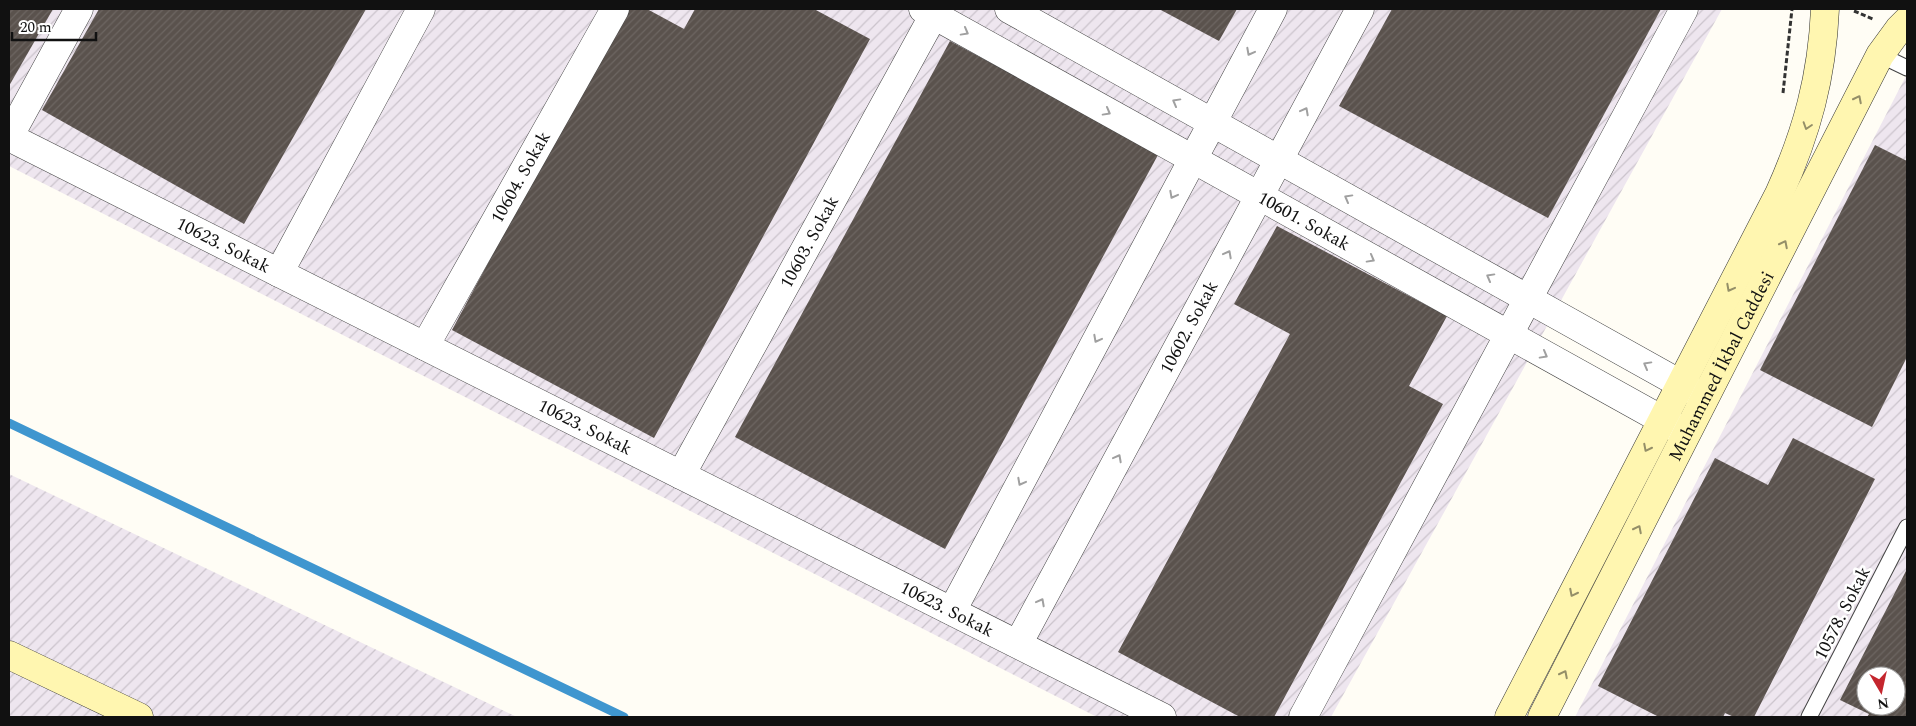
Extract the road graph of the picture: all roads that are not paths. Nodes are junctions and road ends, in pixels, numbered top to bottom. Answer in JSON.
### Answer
{"nodes":[{"id":1,"x":79,"y":9,"type":"edge"},
{"id":2,"x":420,"y":9,"type":"edge"},
{"id":3,"x":615,"y":9,"type":"edge"},
{"id":4,"x":1009,"y":9,"type":"edge"},
{"id":5,"x":1273,"y":9,"type":"edge"},
{"id":6,"x":1360,"y":9,"type":"edge"},
{"id":7,"x":1684,"y":9,"type":"edge"},
{"id":8,"x":1825,"y":9,"type":"edge"},
{"id":9,"x":931,"y":11,"type":"edge"},
{"id":10,"x":1907,"y":21,"type":"edge"},
{"id":11,"x":1880,"y":55,"type":"junction"},
{"id":12,"x":1907,"y":68,"type":"edge"},
{"id":13,"x":1212,"y":122,"type":"junction"},
{"id":14,"x":9,"y":137,"type":"edge"},
{"id":15,"x":1193,"y":159,"type":"junction"},
{"id":16,"x":1279,"y":160,"type":"junction"},
{"id":17,"x":1259,"y":196,"type":"junction"},
{"id":18,"x":279,"y":273,"type":"junction"},
{"id":19,"x":1528,"y":299,"type":"junction"},
{"id":20,"x":1508,"y":335,"type":"junction"},
{"id":21,"x":425,"y":346,"type":"junction"},
{"id":22,"x":1680,"y":384,"type":"junction"},
{"id":23,"x":1705,"y":398,"type":"junction"},
{"id":24,"x":1661,"y":420,"type":"junction"},
{"id":25,"x":1687,"y":434,"type":"junction"},
{"id":26,"x":681,"y":475,"type":"junction"},
{"id":27,"x":1907,"y":527,"type":"edge"},
{"id":28,"x":952,"y":611,"type":"junction"},
{"id":29,"x":1018,"y":644,"type":"junction"},
{"id":30,"x":9,"y":655,"type":"edge"},
{"id":31,"x":139,"y":717,"type":"edge"},
{"id":32,"x":1162,"y":717,"type":"edge"},
{"id":33,"x":1303,"y":717,"type":"edge"},
{"id":34,"x":1509,"y":717,"type":"edge"},
{"id":35,"x":1542,"y":717,"type":"edge"},
{"id":36,"x":1809,"y":717,"type":"edge"}],
"edges":[{"from":1,"to":14,"type":"street"},
{"from":2,"to":18,"type":"street"},
{"from":3,"to":21,"type":"street","name":"10604. Sokak"},
{"from":13,"to":4,"type":"street","one_way":true},
{"from":5,"to":13,"type":"street","one_way":true},
{"from":16,"to":6,"type":"street","name":"10602. Sokak","one_way":true},
{"from":7,"to":19,"type":"street"},
{"from":8,"to":22,"type":"street","name":"Muhammed İkbal Caddesi","one_way":true},
{"from":9,"to":15,"type":"street","name":"10601. Sokak","one_way":true},
{"from":9,"to":26,"type":"street","name":"10603. Sokak"},
{"from":10,"to":11,"type":"street","name":"Muhammed İkbal Caddesi"},
{"from":11,"to":12,"type":"lane"},
{"from":23,"to":11,"type":"street","name":"Muhammed İkbal Caddesi","one_way":true},
{"from":13,"to":15,"type":"street"},
{"from":13,"to":16,"type":"street"},
{"from":14,"to":18,"type":"street","name":"10623. Sokak"},
{"from":15,"to":17,"type":"street","name":"10601. Sokak"},
{"from":15,"to":28,"type":"street","one_way":true},
{"from":16,"to":17,"type":"street","name":"10602. Sokak"},
{"from":19,"to":16,"type":"street","one_way":true},
{"from":17,"to":20,"type":"street","name":"10601. Sokak","one_way":true},
{"from":29,"to":17,"type":"street","name":"10602. Sokak","one_way":true},
{"from":18,"to":21,"type":"street","name":"10623. Sokak"},
{"from":19,"to":20,"type":"street"},
{"from":22,"to":19,"type":"street","one_way":true},
{"from":20,"to":24,"type":"street","name":"10601. Sokak","one_way":true},
{"from":20,"to":33,"type":"street"},
{"from":21,"to":26,"type":"street","name":"10623. Sokak"},
{"from":22,"to":23,"type":"street"},
{"from":22,"to":24,"type":"street","name":"Muhammed İkbal Caddesi"},
{"from":23,"to":25,"type":"street","name":"Muhammed İkbal Caddesi"},
{"from":24,"to":25,"type":"street","name":"10601. Sokak"},
{"from":24,"to":34,"type":"street","name":"Muhammed İkbal Caddesi","one_way":true},
{"from":35,"to":25,"type":"street","name":"Muhammed İkbal Caddesi","one_way":true},
{"from":26,"to":28,"type":"street","name":"10623. Sokak"},
{"from":27,"to":36,"type":"lane","name":"10578. Sokak"},
{"from":28,"to":29,"type":"street","name":"10623. Sokak"},
{"from":29,"to":32,"type":"street","name":"10623. Sokak"},
{"from":30,"to":31,"type":"street"}]}
